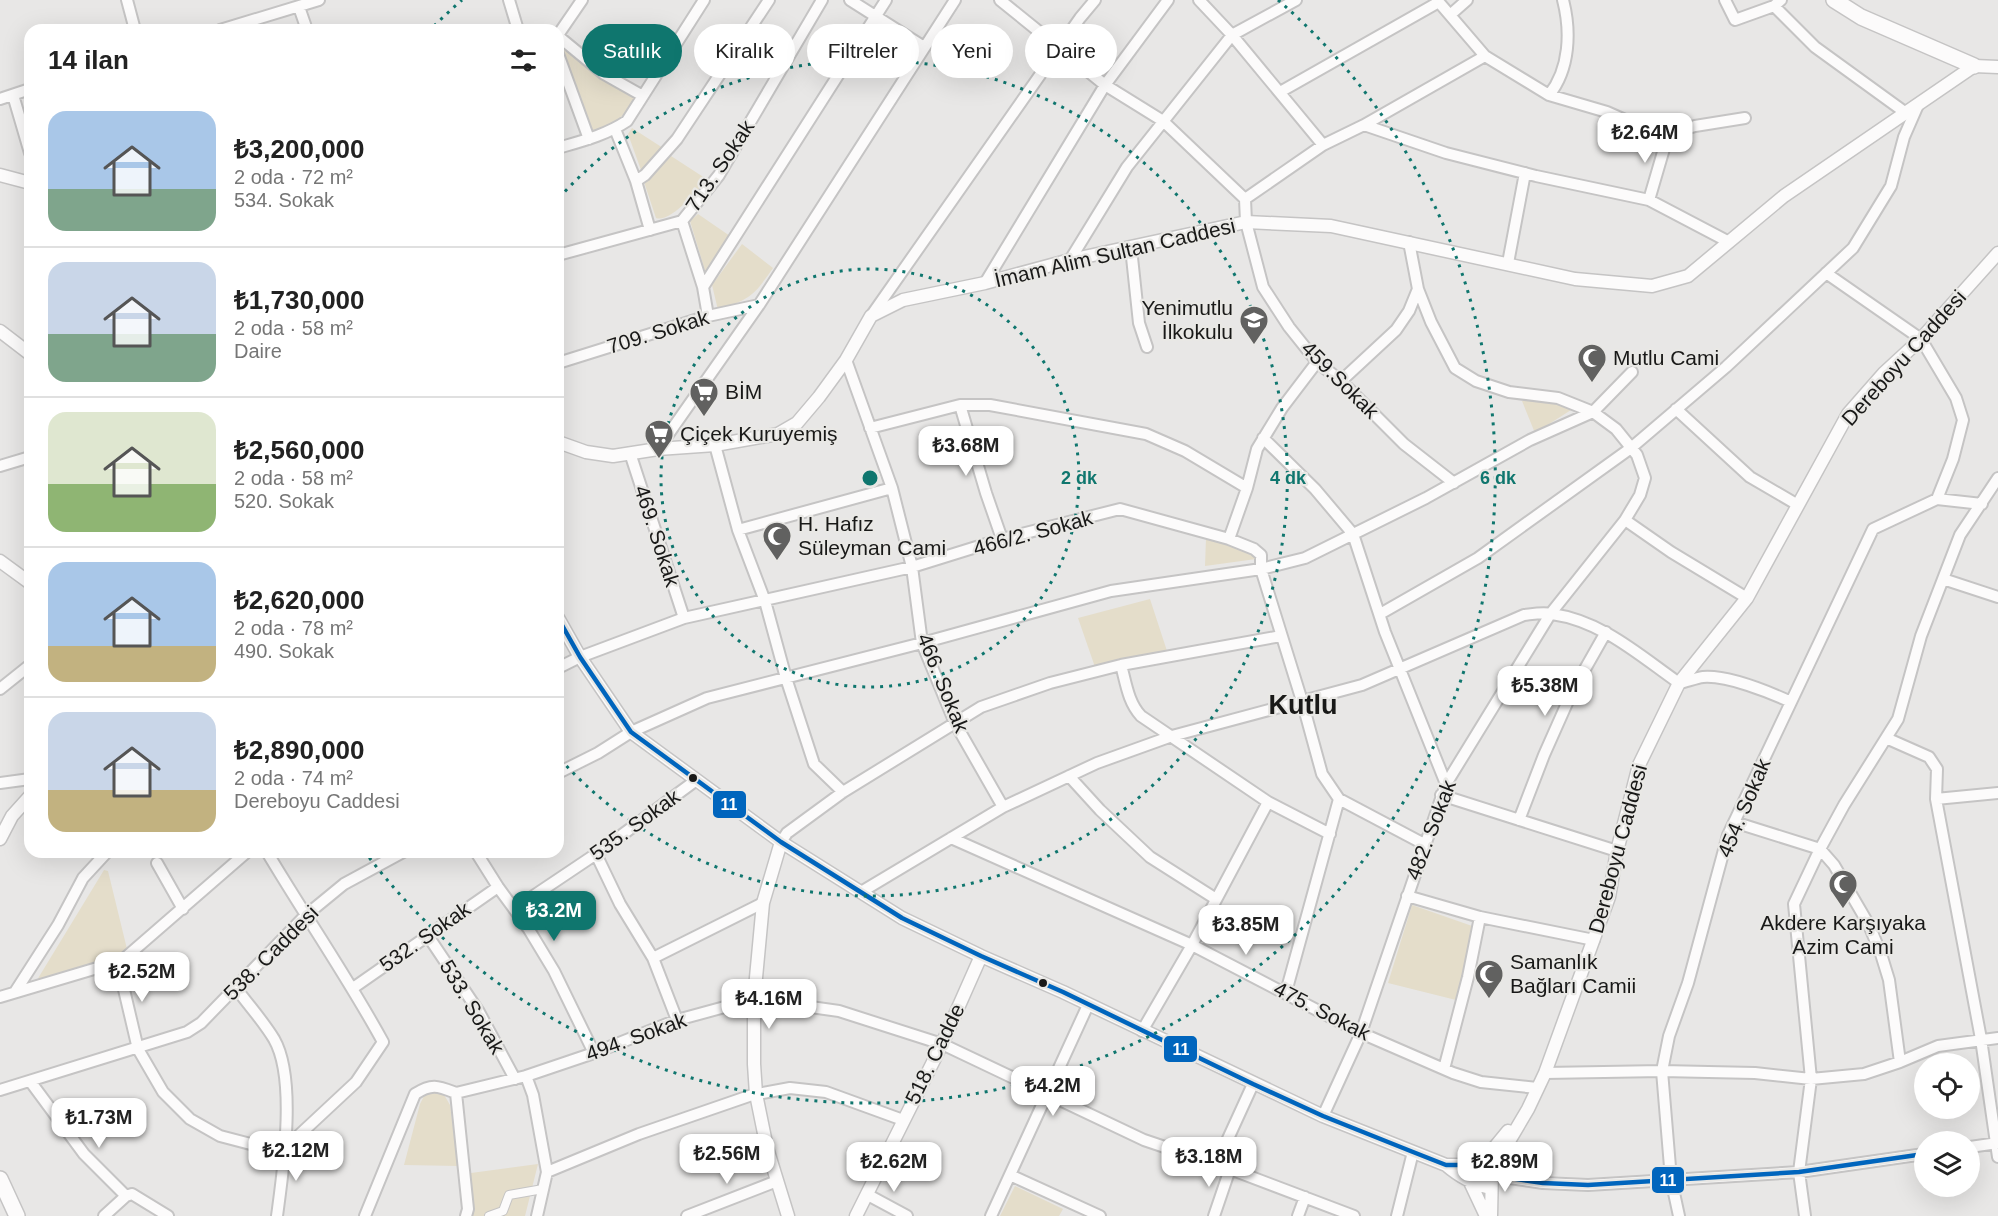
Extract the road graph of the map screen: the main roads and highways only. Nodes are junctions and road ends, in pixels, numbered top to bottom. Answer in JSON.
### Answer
{"nodes":[{"id":1,"x":1834,"y":0,"type":"edge"},
{"id":2,"x":1974,"y":66,"type":"road end"},
{"id":3,"x":0,"y":1179,"type":"edge"},
{"id":4,"x":17,"y":1216,"type":"edge"}],
"edges":[{"from":1,"to":2,"type":"main road"},
{"from":3,"to":4,"type":"main road"}]}
